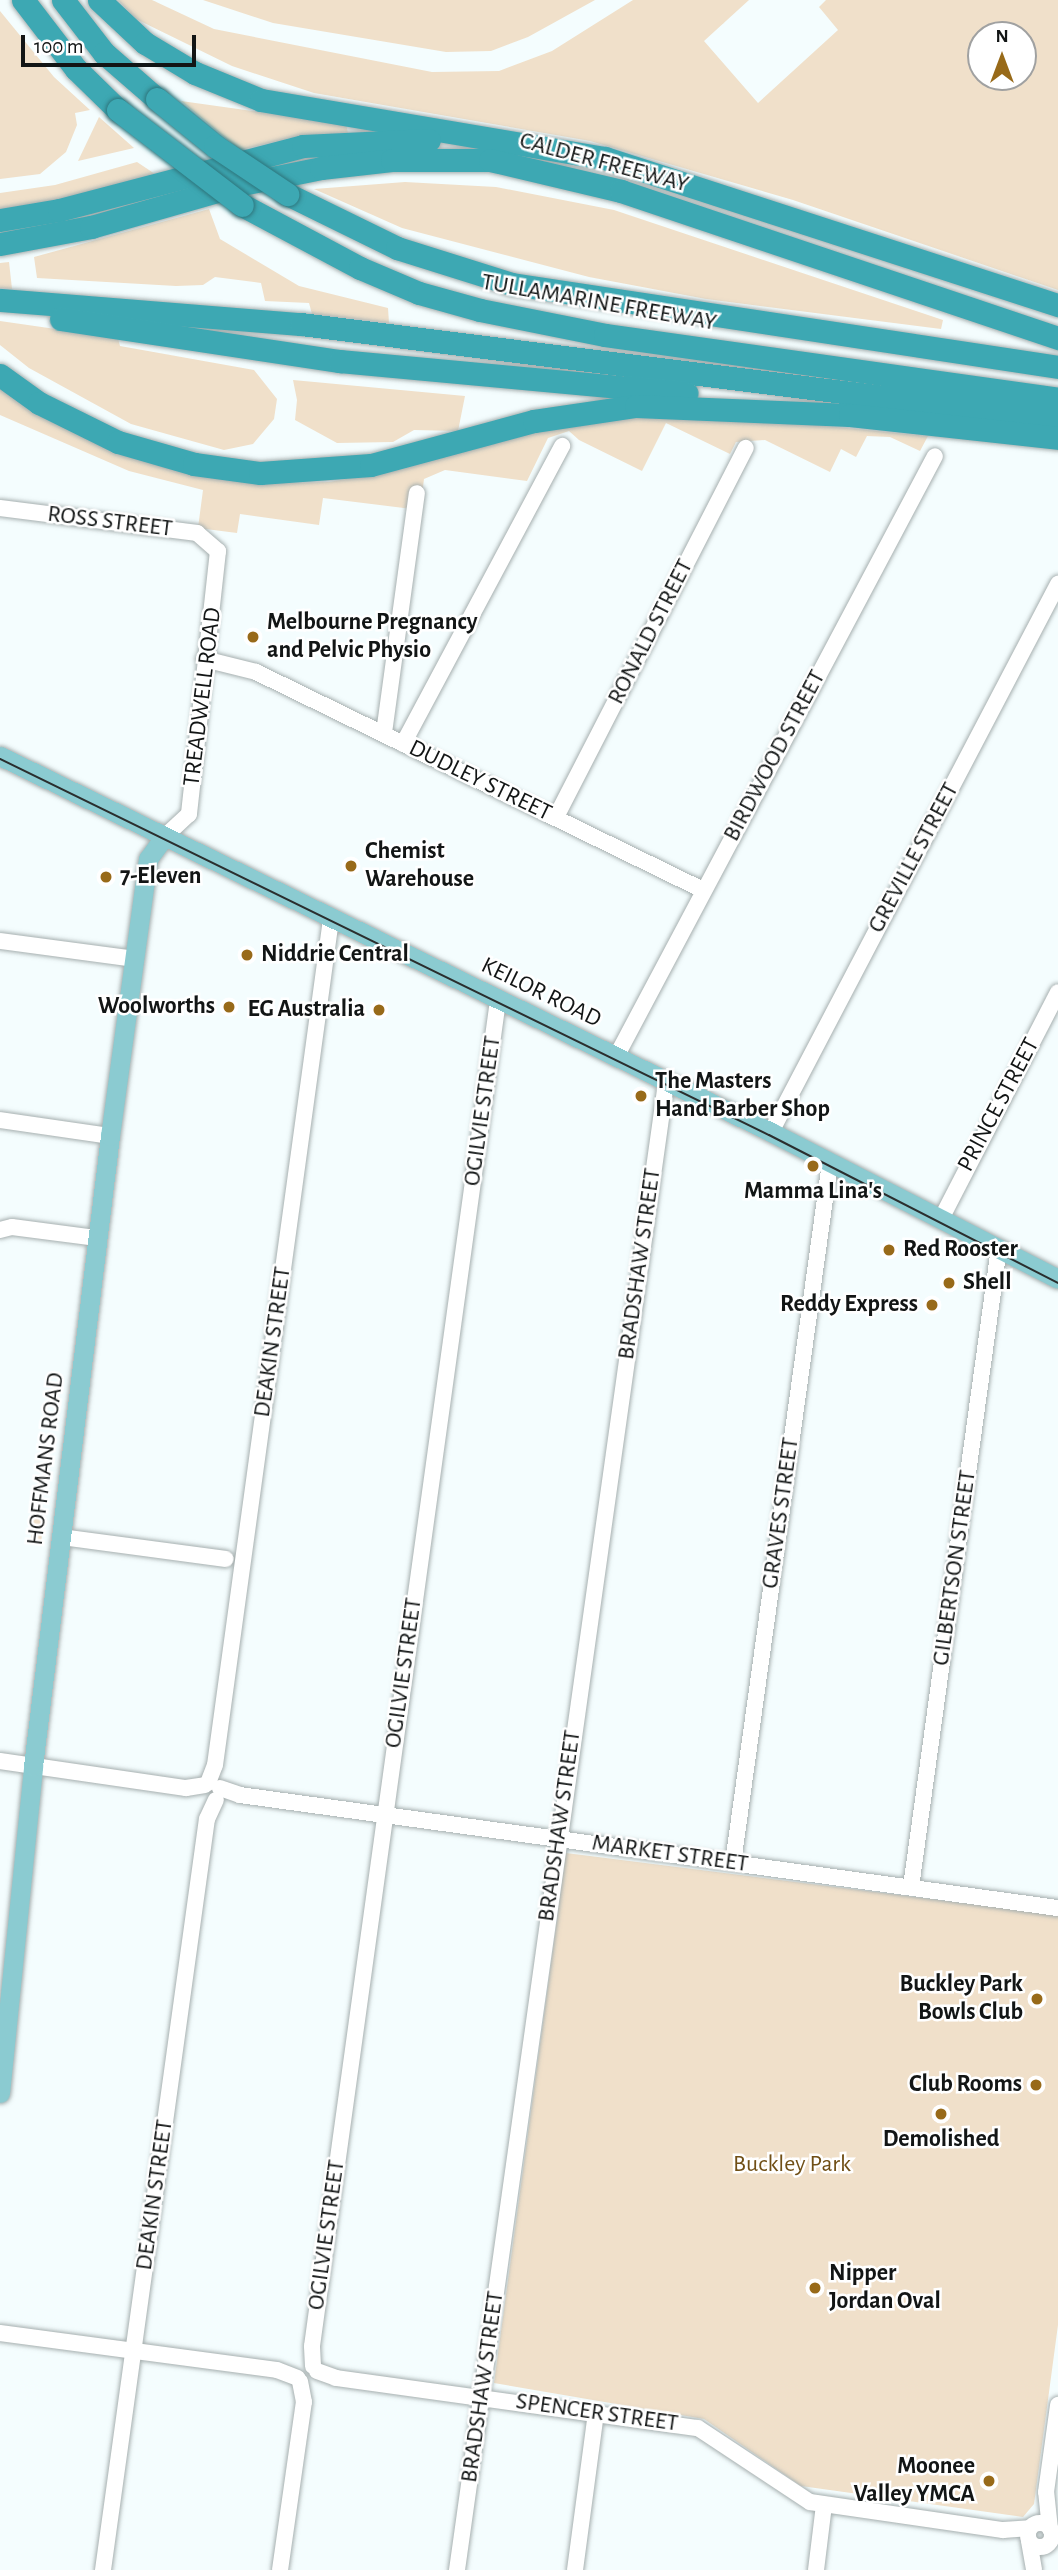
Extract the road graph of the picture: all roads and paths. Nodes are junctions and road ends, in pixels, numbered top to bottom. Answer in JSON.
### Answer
{"nodes":[{"id":1,"x":23,"y":0,"type":"edge"},
{"id":2,"x":63,"y":0,"type":"edge"},
{"id":3,"x":99,"y":0,"type":"edge"},
{"id":4,"x":551,"y":148,"type":"junction"},
{"id":5,"x":490,"y":160,"type":"junction"},
{"id":6,"x":0,"y":220,"type":"edge"},
{"id":7,"x":0,"y":244,"type":"edge"},
{"id":8,"x":0,"y":300,"type":"edge"},
{"id":9,"x":1058,"y":305,"type":"edge"},
{"id":10,"x":0,"y":306,"type":"edge"},
{"id":11,"x":1058,"y":323,"type":"edge"},
{"id":12,"x":1058,"y":338,"type":"edge"},
{"id":13,"x":1058,"y":366,"type":"edge"},
{"id":14,"x":0,"y":375,"type":"edge"},
{"id":15,"x":1058,"y":399,"type":"edge"},
{"id":16,"x":850,"y":415,"type":"junction"},
{"id":17,"x":1058,"y":419,"type":"edge"},
{"id":18,"x":1058,"y":438,"type":"edge"},
{"id":19,"x":562,"y":446,"type":"dead end"},
{"id":20,"x":747,"y":448,"type":"dead end"},
{"id":21,"x":935,"y":456,"type":"dead end"},
{"id":22,"x":417,"y":493,"type":"dead end"},
{"id":23,"x":0,"y":508,"type":"edge"},
{"id":24,"x":216,"y":546,"type":"joint"},
{"id":25,"x":1058,"y":584,"type":"edge"},
{"id":26,"x":204,"y":652,"type":"junction"},
{"id":27,"x":384,"y":733,"type":"junction"},
{"id":28,"x":403,"y":744,"type":"junction"},
{"id":29,"x":0,"y":756,"type":"edge"},
{"id":30,"x":555,"y":817,"type":"junction"},
{"id":31,"x":164,"y":837,"type":"junction"},
{"id":32,"x":703,"y":890,"type":"junction"},
{"id":33,"x":331,"y":919,"type":"junction"},
{"id":34,"x":0,"y":941,"type":"edge"},
{"id":35,"x":135,"y":959,"type":"junction"},
{"id":36,"x":1058,"y":992,"type":"edge"},
{"id":37,"x":498,"y":1000,"type":"junction"},
{"id":38,"x":616,"y":1057,"type":"junction"},
{"id":39,"x":666,"y":1082,"type":"junction"},
{"id":40,"x":0,"y":1121,"type":"edge"},
{"id":41,"x":771,"y":1132,"type":"junction"},
{"id":42,"x":110,"y":1136,"type":"junction"},
{"id":43,"x":830,"y":1163,"type":"junction"},
{"id":44,"x":941,"y":1219,"type":"junction"},
{"id":45,"x":0,"y":1230,"type":"edge"},
{"id":46,"x":97,"y":1238,"type":"junction"},
{"id":47,"x":999,"y":1248,"type":"junction"},
{"id":48,"x":1058,"y":1279,"type":"edge"},
{"id":49,"x":61,"y":1537,"type":"junction"},
{"id":50,"x":226,"y":1559,"type":"dead end"},
{"id":51,"x":0,"y":1761,"type":"edge"},
{"id":52,"x":33,"y":1766,"type":"junction"},
{"id":53,"x":212,"y":1792,"type":"junction"},
{"id":54,"x":384,"y":1814,"type":"junction"},
{"id":55,"x":558,"y":1838,"type":"junction"},
{"id":56,"x":733,"y":1863,"type":"junction"},
{"id":57,"x":911,"y":1887,"type":"junction"},
{"id":58,"x":1058,"y":1908,"type":"edge"},
{"id":59,"x":6,"y":2009,"type":"edge"},
{"id":60,"x":0,"y":2093,"type":"edge"},
{"id":61,"x":0,"y":2333,"type":"edge"},
{"id":62,"x":133,"y":2350,"type":"junction"},
{"id":63,"x":307,"y":2374,"type":"junction"},
{"id":64,"x":481,"y":2396,"type":"junction"},
{"id":65,"x":1058,"y":2405,"type":"edge"},
{"id":66,"x":596,"y":2413,"type":"junction"},
{"id":67,"x":824,"y":2504,"type":"junction"},
{"id":68,"x":1044,"y":2536,"type":"edge"},
{"id":69,"x":103,"y":2570,"type":"edge"},
{"id":70,"x":280,"y":2570,"type":"edge"},
{"id":71,"x":457,"y":2570,"type":"edge"},
{"id":72,"x":575,"y":2570,"type":"edge"},
{"id":73,"x":816,"y":2570,"type":"edge"},
{"id":74,"x":1035,"y":2570,"type":"edge"}],
"edges":[{"from":1,"to":15,"type":"highway","name":"TULLAMARINE FREEWAY","bridge":true},
{"from":2,"to":13,"type":"highway","name":"TULLAMARINE FREEWAY","bridge":true},
{"from":3,"to":4,"type":"highway"},
{"from":4,"to":6,"type":"highway"},
{"from":4,"to":9,"type":"highway"},
{"from":5,"to":7,"type":"highway","name":"CALDER FREEWAY"},
{"from":5,"to":11,"type":"highway"},
{"from":5,"to":12,"type":"highway","name":"CALDER FREEWAY"},
{"from":8,"to":17,"type":"highway"},
{"from":10,"to":16,"type":"highway"},
{"from":14,"to":16,"type":"highway"},
{"from":16,"to":18,"type":"highway"},
{"from":19,"to":28,"type":"street"},
{"from":20,"to":30,"type":"street","name":"RONALD STREET"},
{"from":21,"to":32,"type":"street","name":"BIRDWOOD STREET"},
{"from":22,"to":27,"type":"street"},
{"from":23,"to":24,"type":"street","name":"ROSS STREET"},
{"from":24,"to":26,"type":"street","name":"TREADWELL ROAD"},
{"from":25,"to":41,"type":"street","name":"GREVILLE STREET"},
{"from":26,"to":27,"type":"street","name":"DUDLEY STREET"},
{"from":26,"to":31,"type":"street","name":"TREADWELL ROAD"},
{"from":27,"to":28,"type":"street","name":"DUDLEY STREET"},
{"from":28,"to":30,"type":"street","name":"DUDLEY STREET"},
{"from":29,"to":31,"type":"main road","name":"KEILOR ROAD"},
{"from":30,"to":32,"type":"street","name":"DUDLEY STREET"},
{"from":31,"to":33,"type":"main road","name":"KEILOR ROAD"},
{"from":31,"to":35,"type":"main road","name":"HOFFMANS ROAD"},
{"from":32,"to":38,"type":"street","name":"BIRDWOOD STREET"},
{"from":33,"to":37,"type":"main road","name":"KEILOR ROAD"},
{"from":33,"to":53,"type":"street","name":"DEAKIN STREET"},
{"from":34,"to":35,"type":"street"},
{"from":35,"to":42,"type":"main road","name":"HOFFMANS ROAD"},
{"from":36,"to":44,"type":"street","name":"PRINCE STREET"},
{"from":37,"to":38,"type":"main road","name":"KEILOR ROAD"},
{"from":37,"to":54,"type":"street","name":"OGILVIE STREET"},
{"from":38,"to":39,"type":"main road","name":"KEILOR ROAD"},
{"from":39,"to":41,"type":"main road","name":"KEILOR ROAD"},
{"from":39,"to":55,"type":"street","name":"BRADSHAW STREET"},
{"from":40,"to":42,"type":"street"},
{"from":41,"to":43,"type":"main road","name":"KEILOR ROAD"},
{"from":42,"to":46,"type":"main road","name":"HOFFMANS ROAD"},
{"from":43,"to":44,"type":"main road","name":"KEILOR ROAD"},
{"from":43,"to":56,"type":"street","name":"GRAVES STREET"},
{"from":44,"to":47,"type":"main road","name":"KEILOR ROAD"},
{"from":45,"to":46,"type":"street"},
{"from":46,"to":49,"type":"main road","name":"HOFFMANS ROAD"},
{"from":47,"to":48,"type":"main road","name":"KEILOR ROAD"},
{"from":47,"to":57,"type":"street","name":"GILBERTSON STREET"},
{"from":49,"to":50,"type":"street"},
{"from":49,"to":52,"type":"main road","name":"HOFFMANS ROAD"},
{"from":51,"to":52,"type":"street","name":"MARKET STREET"},
{"from":52,"to":53,"type":"street","name":"MARKET STREET"},
{"from":52,"to":59,"type":"main road","name":"HOFFMANS ROAD"},
{"from":53,"to":54,"type":"street","name":"MARKET STREET"},
{"from":53,"to":62,"type":"street","name":"DEAKIN STREET"},
{"from":54,"to":55,"type":"street","name":"MARKET STREET"},
{"from":54,"to":63,"type":"street","name":"OGILVIE STREET"},
{"from":55,"to":56,"type":"street","name":"MARKET STREET"},
{"from":55,"to":64,"type":"street","name":"BRADSHAW STREET"},
{"from":56,"to":57,"type":"street","name":"MARKET STREET"},
{"from":57,"to":58,"type":"street","name":"MARKET STREET"},
{"from":59,"to":60,"type":"main road","name":"HOFFMANS ROAD"},
{"from":61,"to":62,"type":"street","name":"SPENCER STREET"},
{"from":62,"to":63,"type":"street","name":"SPENCER STREET"},
{"from":62,"to":69,"type":"street","name":"DEAKIN STREET"},
{"from":63,"to":64,"type":"street","name":"SPENCER STREET"},
{"from":63,"to":70,"type":"street","name":"OGILVIE STREET"},
{"from":64,"to":66,"type":"street","name":"SPENCER STREET"},
{"from":64,"to":71,"type":"street","name":"BRADSHAW STREET"},
{"from":65,"to":68,"type":"street"},
{"from":66,"to":67,"type":"street","name":"SPENCER STREET"},
{"from":66,"to":72,"type":"street"},
{"from":67,"to":68,"type":"street","name":"SPENCER STREET"},
{"from":67,"to":73,"type":"street"},
{"from":68,"to":74,"type":"street"}]}
